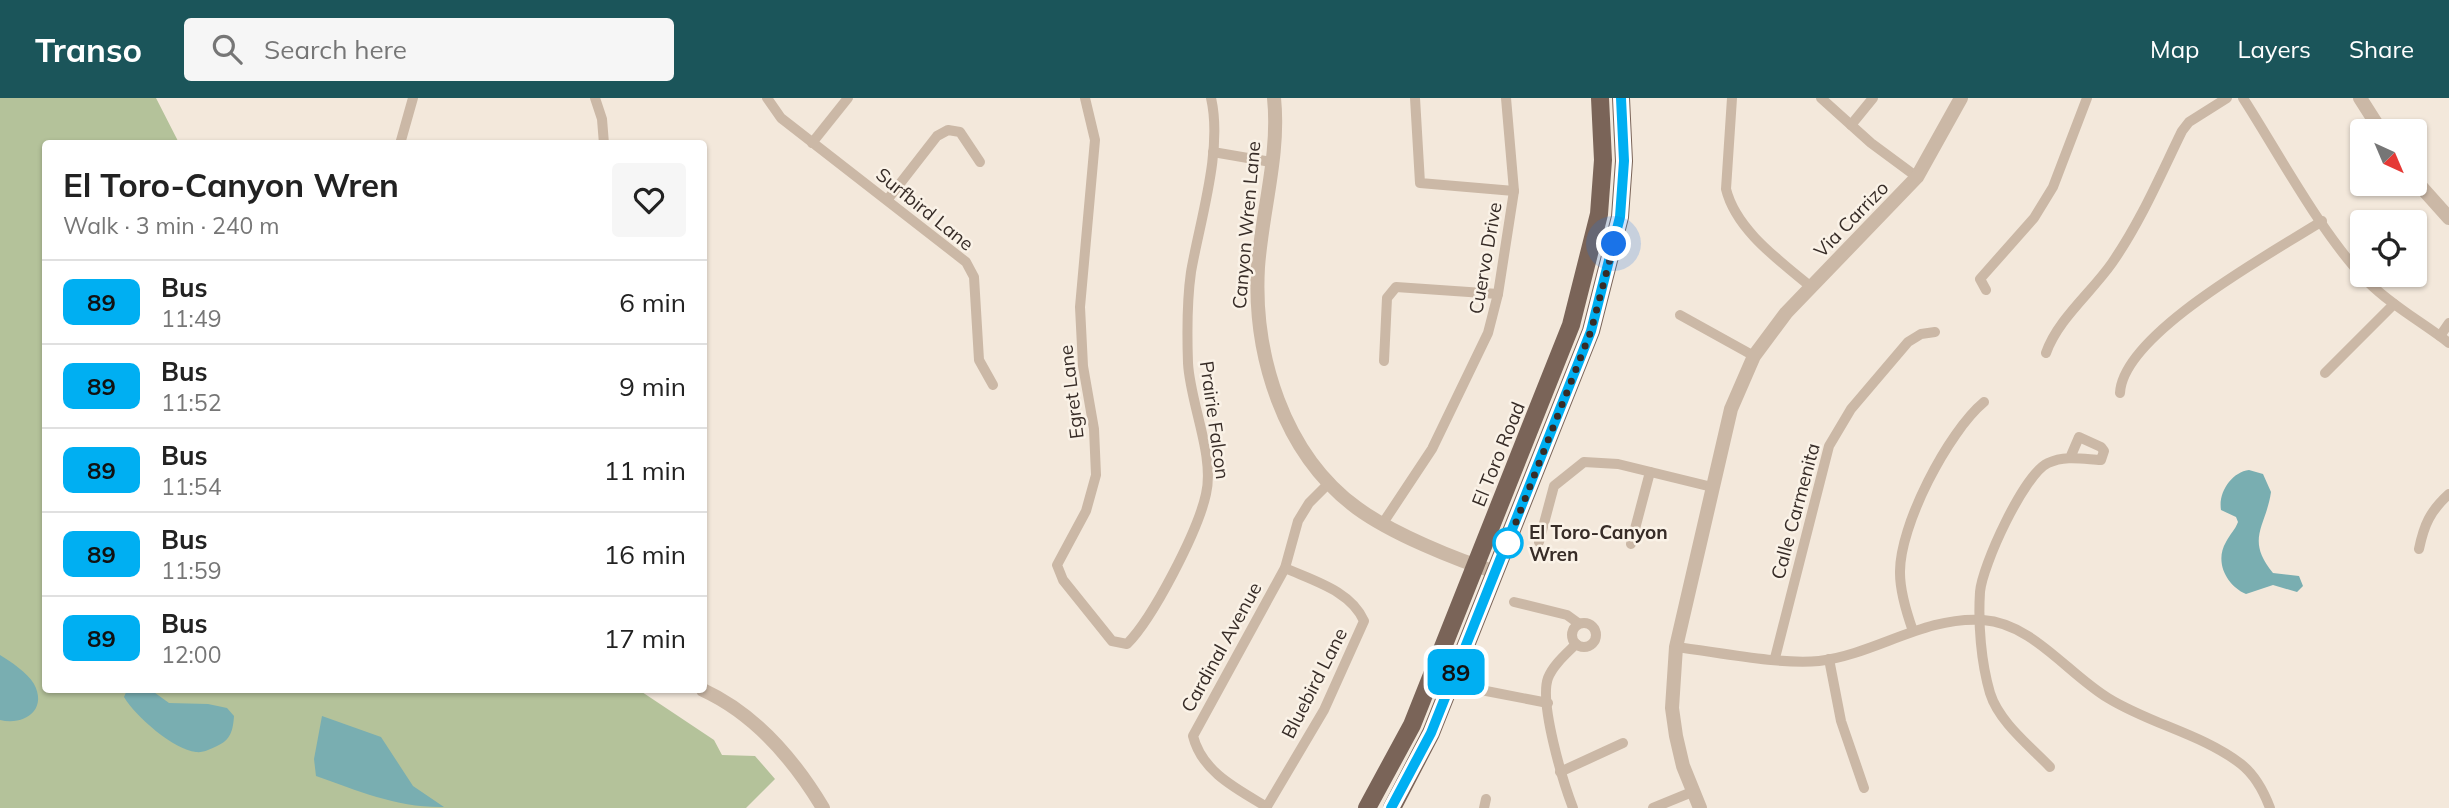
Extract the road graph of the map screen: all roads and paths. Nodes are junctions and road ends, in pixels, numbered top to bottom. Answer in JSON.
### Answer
{"nodes":[{"id":1,"x":413,"y":98,"type":"edge"},
{"id":2,"x":595,"y":98,"type":"edge"},
{"id":3,"x":767,"y":98,"type":"edge"},
{"id":4,"x":848,"y":98,"type":"edge"},
{"id":5,"x":1085,"y":98,"type":"edge"},
{"id":6,"x":1211,"y":98,"type":"edge"},
{"id":7,"x":1274,"y":98,"type":"edge"},
{"id":8,"x":1415,"y":98,"type":"edge"},
{"id":9,"x":1506,"y":98,"type":"edge"},
{"id":10,"x":1600,"y":98,"type":"edge"},
{"id":11,"x":1621,"y":98,"type":"edge"},
{"id":12,"x":1732,"y":98,"type":"edge"},
{"id":13,"x":1821,"y":98,"type":"edge"},
{"id":14,"x":1873,"y":98,"type":"edge"},
{"id":15,"x":1961,"y":98,"type":"edge"},
{"id":16,"x":2087,"y":98,"type":"edge"},
{"id":17,"x":2227,"y":98,"type":"edge"},
{"id":18,"x":2243,"y":98,"type":"edge"},
{"id":19,"x":2360,"y":98,"type":"edge"},
{"id":20,"x":2373,"y":119,"type":"edge"},
{"id":21,"x":1851,"y":125,"type":"junction"},
{"id":22,"x":401,"y":140,"type":"edge"},
{"id":23,"x":604,"y":140,"type":"edge"},
{"id":24,"x":812,"y":143,"type":"junction"},
{"id":25,"x":1213,"y":152,"type":"junction"},
{"id":26,"x":980,"y":162,"type":"dead end"},
{"id":27,"x":1272,"y":162,"type":"junction"},
{"id":28,"x":1917,"y":177,"type":"junction"},
{"id":29,"x":1514,"y":191,"type":"junction"},
{"id":30,"x":2427,"y":193,"type":"edge"},
{"id":31,"x":888,"y":199,"type":"junction"},
{"id":32,"x":2449,"y":218,"type":"edge"},
{"id":33,"x":2322,"y":221,"type":"junction"},
{"id":34,"x":1811,"y":288,"type":"junction"},
{"id":35,"x":1986,"y":290,"type":"dead end"},
{"id":36,"x":1498,"y":294,"type":"junction"},
{"id":37,"x":2394,"y":304,"type":"junction"},
{"id":38,"x":1680,"y":315,"type":"dead end"},
{"id":39,"x":2449,"y":323,"type":"edge"},
{"id":40,"x":1935,"y":332,"type":"dead end"},
{"id":41,"x":2444,"y":340,"type":"edge"},
{"id":42,"x":2046,"y":353,"type":"dead end"},
{"id":43,"x":1754,"y":356,"type":"junction"},
{"id":44,"x":1384,"y":361,"type":"dead end"},
{"id":45,"x":2325,"y":373,"type":"dead end"},
{"id":46,"x":993,"y":385,"type":"dead end"},
{"id":47,"x":2120,"y":393,"type":"dead end"},
{"id":48,"x":1984,"y":402,"type":"dead end"},
{"id":49,"x":2070,"y":458,"type":"dead end"},
{"id":50,"x":1650,"y":472,"type":"junction"},
{"id":51,"x":1330,"y":482,"type":"junction"},
{"id":52,"x":1712,"y":487,"type":"junction"},
{"id":53,"x":2449,"y":494,"type":"edge"},
{"id":54,"x":1383,"y":523,"type":"junction"},
{"id":55,"x":1539,"y":542,"type":"dead end"},
{"id":56,"x":1631,"y":544,"type":"dead end"},
{"id":57,"x":2419,"y":550,"type":"dead end"},
{"id":58,"x":1475,"y":566,"type":"junction"},
{"id":59,"x":1285,"y":568,"type":"junction"},
{"id":60,"x":1496,"y":572,"type":"junction"},
{"id":61,"x":1514,"y":602,"type":"dead end"},
{"id":62,"x":1981,"y":620,"type":"junction"},
{"id":63,"x":1578,"y":624,"type":"junction"},
{"id":64,"x":1913,"y":631,"type":"junction"},
{"id":65,"x":1127,"y":644,"type":"joint"},
{"id":66,"x":1576,"y":644,"type":"junction"},
{"id":67,"x":1676,"y":647,"type":"junction"},
{"id":68,"x":1775,"y":658,"type":"junction"},
{"id":69,"x":1829,"y":659,"type":"junction"},
{"id":70,"x":1481,"y":690,"type":"dead end"},
{"id":71,"x":707,"y":692,"type":"edge"},
{"id":72,"x":1548,"y":703,"type":"junction"},
{"id":73,"x":1623,"y":743,"type":"dead end"},
{"id":74,"x":2050,"y":767,"type":"dead end"},
{"id":75,"x":1560,"y":772,"type":"junction"},
{"id":76,"x":1864,"y":788,"type":"dead end"},
{"id":77,"x":1692,"y":792,"type":"junction"},
{"id":78,"x":823,"y":805,"type":"edge"},
{"id":79,"x":1266,"y":808,"type":"edge"},
{"id":80,"x":1367,"y":808,"type":"edge"},
{"id":81,"x":1391,"y":808,"type":"edge"},
{"id":82,"x":1573,"y":808,"type":"edge"},
{"id":83,"x":1653,"y":808,"type":"edge"},
{"id":84,"x":1700,"y":808,"type":"edge"},
{"id":85,"x":2270,"y":808,"type":"edge"}],
"edges":[{"from":1,"to":22,"type":"street"},
{"from":2,"to":23,"type":"street"},
{"from":3,"to":24,"type":"street","name":"Surfbird Lane"},
{"from":4,"to":24,"type":"street"},
{"from":5,"to":65,"type":"street","name":"Egret Lane"},
{"from":6,"to":25,"type":"street","name":"Prairie Falcon"},
{"from":7,"to":27,"type":"street","name":"Canyon Wren Lane"},
{"from":8,"to":29,"type":"street"},
{"from":9,"to":29,"type":"street","name":"Cuervo Drive"},
{"from":10,"to":58,"type":"main road","name":"El Toro Road"},
{"from":11,"to":60,"type":"main road"},
{"from":12,"to":34,"type":"street"},
{"from":13,"to":21,"type":"street"},
{"from":14,"to":21,"type":"street"},
{"from":15,"to":28,"type":"street","name":"Via Carrizo"},
{"from":16,"to":35,"type":"street"},
{"from":17,"to":42,"type":"street"},
{"from":18,"to":33,"type":"street"},
{"from":19,"to":20,"type":"street"},
{"from":21,"to":28,"type":"street"},
{"from":24,"to":31,"type":"street","name":"Surfbird Lane"},
{"from":25,"to":27,"type":"street"},
{"from":25,"to":65,"type":"street","name":"Prairie Falcon"},
{"from":26,"to":31,"type":"street"},
{"from":27,"to":51,"type":"street","name":"Canyon Wren Lane"},
{"from":28,"to":34,"type":"street","name":"Via Carrizo"},
{"from":29,"to":36,"type":"street","name":"Cuervo Drive"},
{"from":30,"to":32,"type":"street"},
{"from":31,"to":46,"type":"street","name":"Surfbird Lane"},
{"from":33,"to":37,"type":"street"},
{"from":33,"to":47,"type":"street"},
{"from":34,"to":43,"type":"street","name":"Via Carrizo"},
{"from":36,"to":44,"type":"street"},
{"from":36,"to":54,"type":"street","name":"Cuervo Drive"},
{"from":37,"to":41,"type":"street"},
{"from":37,"to":45,"type":"street"},
{"from":38,"to":43,"type":"street"},
{"from":39,"to":41,"type":"street"},
{"from":40,"to":68,"type":"street","name":"Calle Carmenita"},
{"from":43,"to":52,"type":"street","name":"Via Carrizo"},
{"from":48,"to":64,"type":"street"},
{"from":49,"to":62,"type":"street"},
{"from":50,"to":52,"type":"street"},
{"from":50,"to":55,"type":"street"},
{"from":50,"to":56,"type":"street"},
{"from":51,"to":54,"type":"street","name":"Canyon Wren Lane"},
{"from":51,"to":59,"type":"street","name":"Cardinal Avenue"},
{"from":52,"to":67,"type":"street","name":"Via Carrizo"},
{"from":53,"to":57,"type":"street"},
{"from":54,"to":58,"type":"street","name":"Canyon Wren Lane"},
{"from":58,"to":60,"type":"street","name":"Canyon Wren Lane"},
{"from":58,"to":80,"type":"main road","name":"El Toro Road"},
{"from":59,"to":79,"type":"street","name":"Cardinal Avenue"},
{"from":59,"to":79,"type":"street","name":"Bluebird Lane"},
{"from":60,"to":81,"type":"main road"},
{"from":61,"to":63,"type":"street"},
{"from":62,"to":64,"type":"street"},
{"from":62,"to":74,"type":"street"},
{"from":62,"to":85,"type":"street"},
{"from":63,"to":66,"type":"street"},
{"from":63,"to":66,"type":"street"},
{"from":64,"to":69,"type":"street"},
{"from":66,"to":72,"type":"street"},
{"from":67,"to":68,"type":"street"},
{"from":67,"to":77,"type":"street","name":"Via Carrizo"},
{"from":68,"to":69,"type":"street"},
{"from":69,"to":76,"type":"street"},
{"from":70,"to":72,"type":"street"},
{"from":71,"to":78,"type":"street"},
{"from":72,"to":75,"type":"street"},
{"from":73,"to":75,"type":"street"},
{"from":75,"to":82,"type":"street"},
{"from":77,"to":83,"type":"street"},
{"from":77,"to":84,"type":"street","name":"Via Carrizo"}]}
